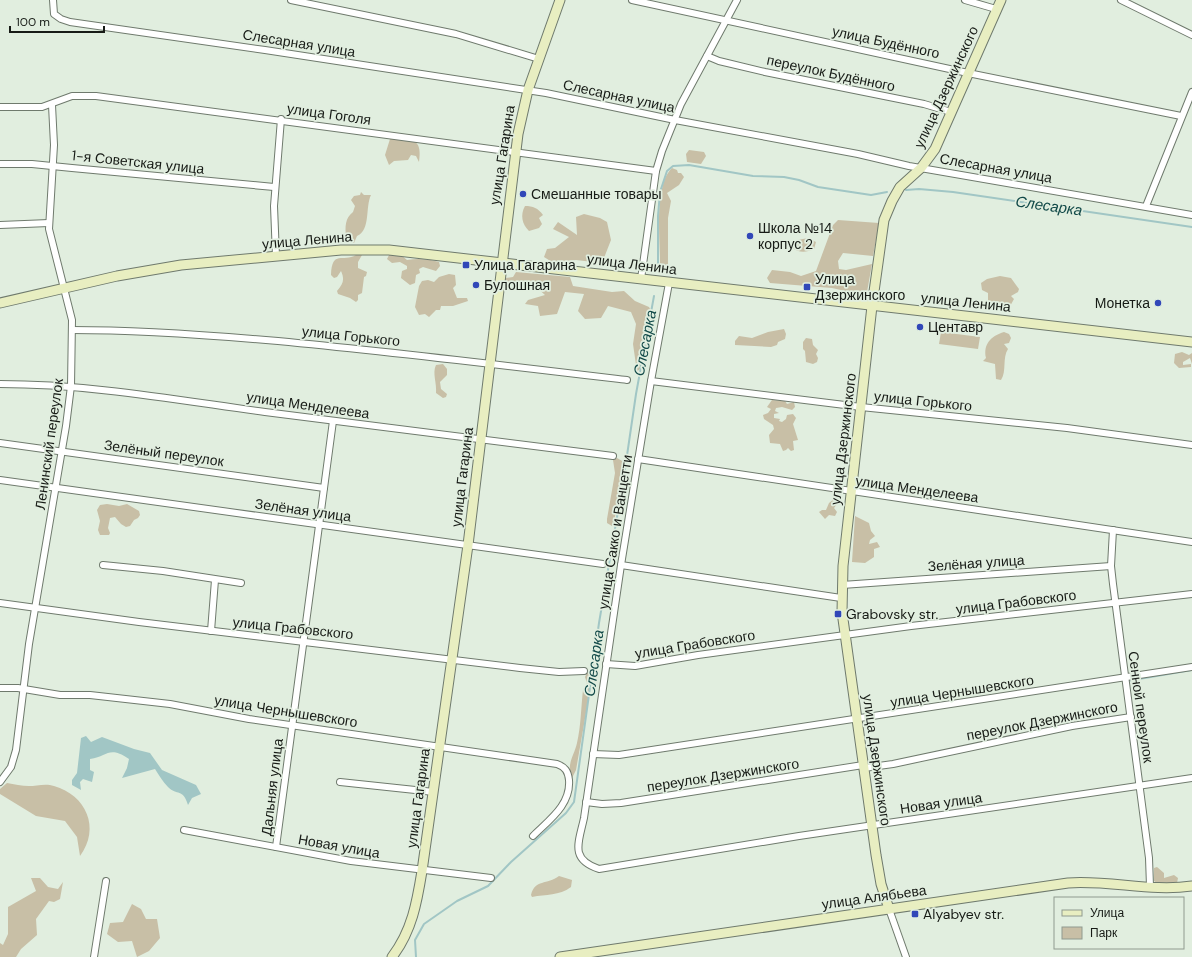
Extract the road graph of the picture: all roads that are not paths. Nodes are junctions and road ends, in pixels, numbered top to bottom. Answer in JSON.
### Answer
{"nodes":[{"id":1,"x":53,"y":0,"type":"edge"},
{"id":2,"x":291,"y":0,"type":"edge"},
{"id":3,"x":560,"y":0,"type":"edge"},
{"id":4,"x":632,"y":0,"type":"edge"},
{"id":5,"x":737,"y":0,"type":"edge"},
{"id":6,"x":965,"y":0,"type":"edge"},
{"id":7,"x":1001,"y":0,"type":"edge"},
{"id":8,"x":1121,"y":0,"type":"edge"},
{"id":9,"x":996,"y":9,"type":"junction"},
{"id":10,"x":726,"y":20,"type":"junction"},
{"id":11,"x":1192,"y":35,"type":"edge"},
{"id":12,"x":707,"y":56,"type":"junction"},
{"id":13,"x":539,"y":59,"type":"junction"},
{"id":14,"x":968,"y":73,"type":"junction"},
{"id":15,"x":528,"y":90,"type":"junction"},
{"id":16,"x":1192,"y":92,"type":"edge"},
{"id":17,"x":52,"y":105,"type":"junction"},
{"id":18,"x":0,"y":107,"type":"edge"},
{"id":19,"x":951,"y":112,"type":"junction"},
{"id":20,"x":1181,"y":116,"type":"junction"},
{"id":21,"x":281,"y":119,"type":"junction"},
{"id":22,"x":675,"y":120,"type":"junction"},
{"id":23,"x":515,"y":153,"type":"junction"},
{"id":24,"x":0,"y":164,"type":"edge"},
{"id":25,"x":53,"y":166,"type":"junction"},
{"id":26,"x":921,"y":168,"type":"junction"},
{"id":27,"x":656,"y":171,"type":"junction"},
{"id":28,"x":274,"y":187,"type":"junction"},
{"id":29,"x":1146,"y":206,"type":"junction"},
{"id":30,"x":1192,"y":215,"type":"edge"},
{"id":31,"x":49,"y":223,"type":"junction"},
{"id":32,"x":0,"y":226,"type":"edge"},
{"id":33,"x":276,"y":256,"type":"junction"},
{"id":34,"x":501,"y":263,"type":"junction"},
{"id":35,"x":641,"y":279,"type":"junction"},
{"id":36,"x":669,"y":283,"type":"junction"},
{"id":37,"x":64,"y":289,"type":"junction"},
{"id":38,"x":0,"y":303,"type":"edge"},
{"id":39,"x":872,"y":306,"type":"junction"},
{"id":40,"x":72,"y":330,"type":"junction"},
{"id":41,"x":1192,"y":342,"type":"edge"},
{"id":42,"x":489,"y":364,"type":"junction"},
{"id":43,"x":626,"y":380,"type":"dead end"},
{"id":44,"x":651,"y":381,"type":"junction"},
{"id":45,"x":0,"y":384,"type":"edge"},
{"id":46,"x":71,"y":386,"type":"junction"},
{"id":47,"x":861,"y":407,"type":"junction"},
{"id":48,"x":333,"y":421,"type":"junction"},
{"id":49,"x":481,"y":440,"type":"junction"},
{"id":50,"x":0,"y":442,"type":"edge"},
{"id":51,"x":1192,"y":444,"type":"edge"},
{"id":52,"x":62,"y":450,"type":"junction"},
{"id":53,"x":613,"y":456,"type":"dead end"},
{"id":54,"x":638,"y":459,"type":"junction"},
{"id":55,"x":0,"y":480,"type":"edge"},
{"id":56,"x":55,"y":488,"type":"junction"},
{"id":57,"x":324,"y":488,"type":"junction"},
{"id":58,"x":850,"y":491,"type":"junction"},
{"id":59,"x":320,"y":524,"type":"junction"},
{"id":60,"x":1113,"y":530,"type":"junction"},
{"id":61,"x":1192,"y":542,"type":"edge"},
{"id":62,"x":468,"y":545,"type":"junction"},
{"id":63,"x":603,"y":564,"type":"dead end"},
{"id":64,"x":103,"y":565,"type":"dead end"},
{"id":65,"x":621,"y":565,"type":"junction"},
{"id":66,"x":1111,"y":566,"type":"junction"},
{"id":67,"x":215,"y":580,"type":"junction"},
{"id":68,"x":241,"y":583,"type":"dead end"},
{"id":69,"x":842,"y":585,"type":"junction"},
{"id":70,"x":1192,"y":594,"type":"edge"},
{"id":71,"x":841,"y":598,"type":"junction"},
{"id":72,"x":1115,"y":602,"type":"junction"},
{"id":73,"x":0,"y":603,"type":"edge"},
{"id":74,"x":35,"y":607,"type":"junction"},
{"id":75,"x":211,"y":631,"type":"junction"},
{"id":76,"x":845,"y":635,"type":"junction"},
{"id":77,"x":304,"y":641,"type":"junction"},
{"id":78,"x":453,"y":658,"type":"junction"},
{"id":79,"x":606,"y":664,"type":"junction"},
{"id":80,"x":1192,"y":667,"type":"edge"},
{"id":81,"x":584,"y":672,"type":"dead end"},
{"id":82,"x":1125,"y":677,"type":"junction"},
{"id":83,"x":0,"y":688,"type":"edge"},
{"id":84,"x":24,"y":689,"type":"junction"},
{"id":85,"x":1130,"y":717,"type":"junction"},
{"id":86,"x":857,"y":720,"type":"junction"},
{"id":87,"x":291,"y":726,"type":"junction"},
{"id":88,"x":440,"y":748,"type":"junction"},
{"id":89,"x":593,"y":754,"type":"junction"},
{"id":90,"x":864,"y":767,"type":"junction"},
{"id":91,"x":1192,"y":778,"type":"edge"},
{"id":92,"x":0,"y":782,"type":"edge"},
{"id":93,"x":340,"y":782,"type":"dead end"},
{"id":94,"x":1140,"y":786,"type":"junction"},
{"id":95,"x":434,"y":792,"type":"junction"},
{"id":96,"x":586,"y":802,"type":"junction"},
{"id":97,"x":872,"y":825,"type":"junction"},
{"id":98,"x":184,"y":830,"type":"dead end"},
{"id":99,"x":533,"y":836,"type":"dead end"},
{"id":100,"x":276,"y":847,"type":"junction"},
{"id":101,"x":599,"y":869,"type":"joint"},
{"id":102,"x":422,"y":871,"type":"junction"},
{"id":103,"x":491,"y":878,"type":"dead end"},
{"id":104,"x":106,"y":881,"type":"dead end"},
{"id":105,"x":1150,"y":886,"type":"junction"},
{"id":106,"x":1192,"y":886,"type":"edge"},
{"id":107,"x":889,"y":909,"type":"junction"},
{"id":108,"x":94,"y":957,"type":"edge"},
{"id":109,"x":392,"y":957,"type":"edge"},
{"id":110,"x":560,"y":957,"type":"edge"},
{"id":111,"x":906,"y":957,"type":"edge"}],
"edges":[{"from":1,"to":15,"type":"street","name":"Слесарная улица"},
{"from":2,"to":13,"type":"street"},
{"from":3,"to":13,"type":"main road","name":"улица Гагарина"},
{"from":4,"to":10,"type":"street","name":"улица Будённого"},
{"from":5,"to":10,"type":"street"},
{"from":6,"to":9,"type":"street"},
{"from":7,"to":9,"type":"main road","name":"улица Дзержинского"},
{"from":8,"to":11,"type":"street"},
{"from":9,"to":14,"type":"main road","name":"улица Дзержинского"},
{"from":10,"to":12,"type":"street"},
{"from":10,"to":14,"type":"street","name":"улица Будённого"},
{"from":12,"to":19,"type":"street","name":"переулок Будённого"},
{"from":12,"to":22,"type":"street"},
{"from":13,"to":15,"type":"main road","name":"улица Гагарина"},
{"from":14,"to":19,"type":"main road","name":"улица Дзержинского"},
{"from":14,"to":20,"type":"street","name":"улица Будённого"},
{"from":15,"to":22,"type":"street","name":"Слесарная улица"},
{"from":15,"to":23,"type":"main road","name":"улица Гагарина"},
{"from":16,"to":20,"type":"street"},
{"from":17,"to":18,"type":"street","name":"улица Гоголя"},
{"from":17,"to":21,"type":"street","name":"улица Гоголя"},
{"from":17,"to":25,"type":"street","name":"Ленинский переулок"},
{"from":19,"to":26,"type":"main road","name":"улица Дзержинского"},
{"from":20,"to":29,"type":"street"},
{"from":21,"to":23,"type":"street","name":"улица Гоголя"},
{"from":21,"to":28,"type":"street"},
{"from":22,"to":26,"type":"street","name":"Слесарная улица"},
{"from":22,"to":27,"type":"street"},
{"from":23,"to":27,"type":"street","name":"улица Гоголя"},
{"from":23,"to":34,"type":"main road","name":"улица Гагарина"},
{"from":24,"to":25,"type":"street","name":"1-я Советская улица"},
{"from":25,"to":28,"type":"street","name":"1-я Советская улица"},
{"from":25,"to":31,"type":"street","name":"Ленинский переулок"},
{"from":26,"to":29,"type":"street","name":"Слесарная улица"},
{"from":26,"to":39,"type":"main road","name":"улица Дзержинского"},
{"from":27,"to":35,"type":"street"},
{"from":28,"to":33,"type":"street"},
{"from":29,"to":30,"type":"street","name":"Слесарная улица"},
{"from":31,"to":32,"type":"street"},
{"from":31,"to":37,"type":"street","name":"Ленинский переулок"},
{"from":33,"to":34,"type":"main road","name":"улица Ленина"},
{"from":33,"to":37,"type":"main road","name":"улица Ленина"},
{"from":34,"to":35,"type":"main road","name":"улица Ленина"},
{"from":34,"to":42,"type":"main road","name":"улица Гагарина"},
{"from":35,"to":36,"type":"main road","name":"улица Ленина"},
{"from":36,"to":39,"type":"main road","name":"улица Ленина"},
{"from":36,"to":44,"type":"street","name":"улица Сакко и Ванцетти"},
{"from":37,"to":38,"type":"main road","name":"улица Ленина"},
{"from":37,"to":40,"type":"street","name":"Ленинский переулок"},
{"from":39,"to":41,"type":"main road","name":"улица Ленина"},
{"from":39,"to":47,"type":"main road","name":"улица Дзержинского"},
{"from":40,"to":42,"type":"street","name":"улица Горького"},
{"from":40,"to":46,"type":"street","name":"Ленинский переулок"},
{"from":42,"to":43,"type":"street","name":"улица Горького"},
{"from":42,"to":49,"type":"main road","name":"улица Гагарина"},
{"from":44,"to":47,"type":"street","name":"улица Горького"},
{"from":44,"to":54,"type":"street","name":"улица Сакко и Ванцетти"},
{"from":45,"to":46,"type":"street","name":"улица Менделеева"},
{"from":46,"to":48,"type":"street","name":"улица Менделеева"},
{"from":46,"to":52,"type":"street","name":"Ленинский переулок"},
{"from":47,"to":51,"type":"street","name":"улица Горького"},
{"from":47,"to":58,"type":"main road","name":"улица Дзержинского"},
{"from":48,"to":49,"type":"street","name":"улица Менделеева"},
{"from":48,"to":57,"type":"street","name":"Дальняя улица"},
{"from":49,"to":53,"type":"street","name":"улица Менделеева"},
{"from":49,"to":62,"type":"main road","name":"улица Гагарина"},
{"from":50,"to":52,"type":"street","name":"Зелёный переулок"},
{"from":52,"to":56,"type":"street","name":"Ленинский переулок"},
{"from":52,"to":57,"type":"street","name":"Зелёный переулок"},
{"from":54,"to":58,"type":"street","name":"улица Менделеева"},
{"from":54,"to":65,"type":"street","name":"улица Сакко и Ванцетти"},
{"from":55,"to":56,"type":"street","name":"Зелёная улица"},
{"from":56,"to":59,"type":"street","name":"Зелёная улица"},
{"from":56,"to":74,"type":"street","name":"Ленинский переулок"},
{"from":57,"to":59,"type":"street","name":"Дальняя улица"},
{"from":58,"to":60,"type":"street","name":"улица Менделеева"},
{"from":58,"to":69,"type":"main road","name":"улица Дзержинского"},
{"from":59,"to":62,"type":"street","name":"Зелёная улица"},
{"from":59,"to":77,"type":"street","name":"Дальняя улица"},
{"from":60,"to":61,"type":"street","name":"улица Менделеева"},
{"from":60,"to":66,"type":"street","name":"Сенной переулок"},
{"from":62,"to":63,"type":"street","name":"Зелёная улица"},
{"from":62,"to":78,"type":"main road","name":"улица Гагарина"},
{"from":64,"to":67,"type":"street"},
{"from":65,"to":71,"type":"street"},
{"from":65,"to":79,"type":"street","name":"улица Сакко и Ванцетти"},
{"from":66,"to":69,"type":"street","name":"Зелёная улица"},
{"from":66,"to":72,"type":"street","name":"Сенной переулок"},
{"from":67,"to":68,"type":"street"},
{"from":67,"to":75,"type":"street"},
{"from":69,"to":71,"type":"main road","name":"улица Дзержинского"},
{"from":70,"to":72,"type":"street","name":"улица Грабовского"},
{"from":71,"to":76,"type":"main road","name":"улица Дзержинского"},
{"from":72,"to":76,"type":"street","name":"улица Грабовского"},
{"from":72,"to":82,"type":"street","name":"Сенной переулок"},
{"from":73,"to":74,"type":"street","name":"улица Грабовского"},
{"from":74,"to":75,"type":"street","name":"улица Грабовского"},
{"from":74,"to":84,"type":"street","name":"Ленинский переулок"},
{"from":75,"to":77,"type":"street","name":"улица Грабовского"},
{"from":76,"to":79,"type":"street","name":"улица Грабовского"},
{"from":76,"to":86,"type":"main road","name":"улица Дзержинского"},
{"from":77,"to":78,"type":"street","name":"улица Грабовского"},
{"from":77,"to":87,"type":"street","name":"Дальняя улица"},
{"from":78,"to":81,"type":"street","name":"улица Грабовского"},
{"from":78,"to":88,"type":"main road","name":"улица Гагарина"},
{"from":79,"to":89,"type":"street","name":"улица Сакко и Ванцетти"},
{"from":80,"to":82,"type":"street","name":"улица Чернышевского"},
{"from":82,"to":85,"type":"street","name":"Сенной переулок"},
{"from":82,"to":86,"type":"street","name":"улица Чернышевского"},
{"from":83,"to":84,"type":"street","name":"улица Чернышевского"},
{"from":84,"to":87,"type":"street","name":"улица Чернышевского"},
{"from":84,"to":92,"type":"street","name":"Ленинский переулок"},
{"from":85,"to":90,"type":"street","name":"переулок Дзержинского"},
{"from":85,"to":94,"type":"street","name":"Сенной переулок"},
{"from":86,"to":89,"type":"street","name":"улица Чернышевского"},
{"from":86,"to":90,"type":"main road","name":"улица Дзержинского"},
{"from":87,"to":88,"type":"street","name":"улица Чернышевского"},
{"from":87,"to":100,"type":"street","name":"Дальняя улица"},
{"from":88,"to":95,"type":"main road","name":"улица Гагарина"},
{"from":88,"to":99,"type":"street","name":"улица Чернышевского"},
{"from":89,"to":96,"type":"street","name":"улица Сакко и Ванцетти"},
{"from":90,"to":96,"type":"street","name":"переулок Дзержинского"},
{"from":90,"to":97,"type":"main road","name":"улица Дзержинского"},
{"from":91,"to":94,"type":"street","name":"Новая улица"},
{"from":93,"to":95,"type":"street"},
{"from":94,"to":97,"type":"street","name":"Новая улица"},
{"from":94,"to":105,"type":"street","name":"Сенной переулок"},
{"from":95,"to":102,"type":"main road","name":"улица Гагарина"},
{"from":96,"to":101,"type":"street","name":"улица Сакко и Ванцетти"},
{"from":97,"to":101,"type":"street","name":"Новая улица"},
{"from":97,"to":107,"type":"main road","name":"улица Дзержинского"},
{"from":98,"to":100,"type":"street","name":"Новая улица"},
{"from":100,"to":102,"type":"street","name":"Новая улица"},
{"from":102,"to":103,"type":"street","name":"Новая улица"},
{"from":102,"to":109,"type":"main road","name":"улица Гагарина"},
{"from":104,"to":108,"type":"street"},
{"from":105,"to":106,"type":"main road","name":"улица Алябьева"},
{"from":105,"to":107,"type":"main road","name":"улица Алябьева"},
{"from":107,"to":110,"type":"main road","name":"улица Алябьева"},
{"from":107,"to":111,"type":"street"}]}
